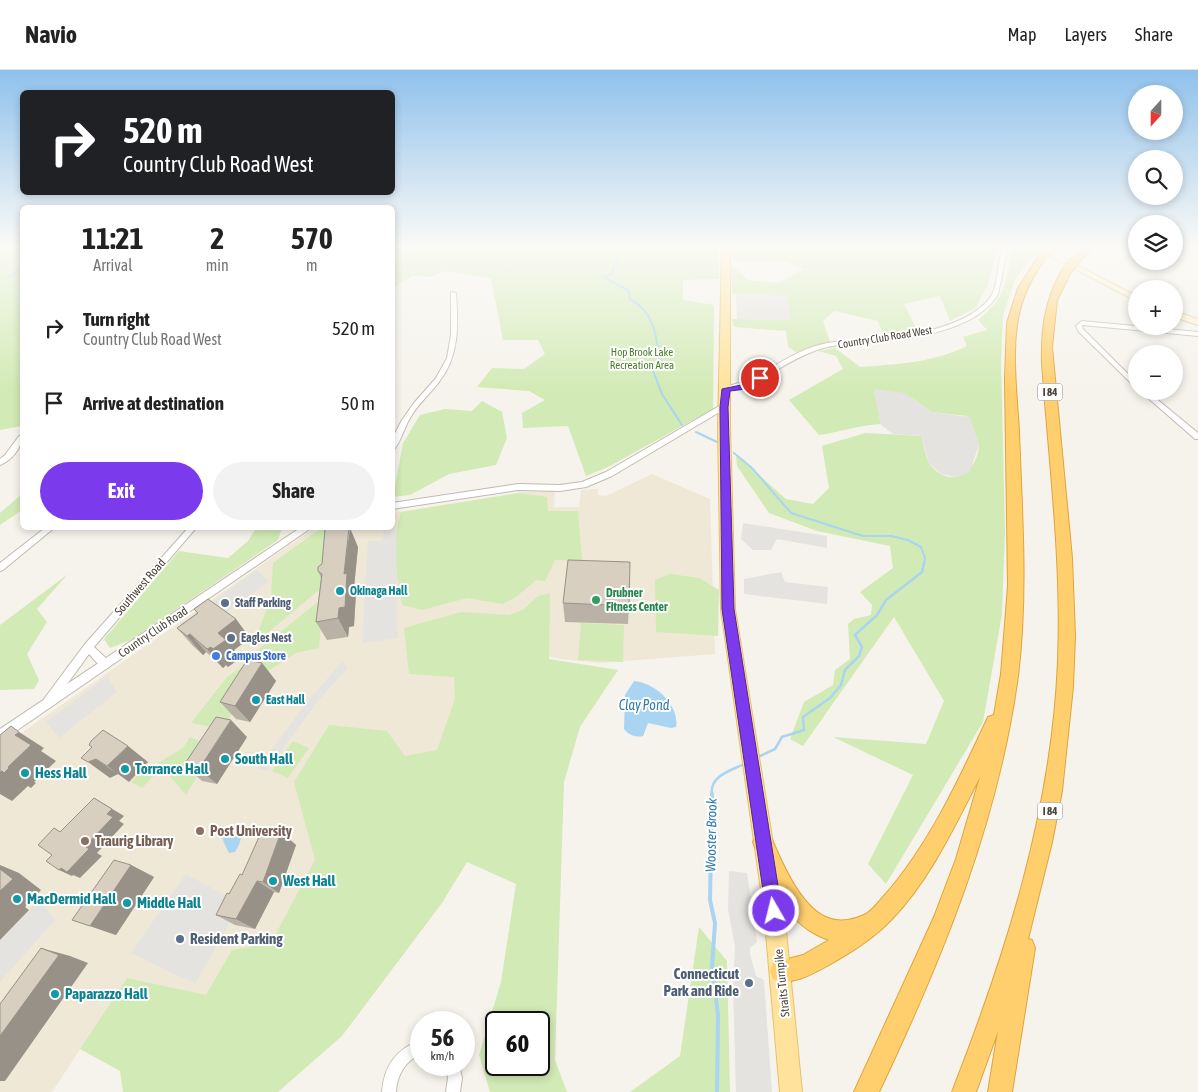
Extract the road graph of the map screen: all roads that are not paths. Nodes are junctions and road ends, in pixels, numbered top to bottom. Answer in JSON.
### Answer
{"nodes":[{"id":1,"x":453,"y":296,"type":"edge"},
{"id":2,"x":726,"y":296,"type":"edge"},
{"id":3,"x":994,"y":296,"type":"edge"},
{"id":4,"x":1019,"y":296,"type":"edge"},
{"id":5,"x":1054,"y":296,"type":"edge"},
{"id":6,"x":1183,"y":317,"type":"edge"},
{"id":7,"x":1198,"y":322,"type":"edge"},
{"id":8,"x":1198,"y":334,"type":"edge"},
{"id":9,"x":1128,"y":377,"type":"edge"},
{"id":10,"x":726,"y":389,"type":"junction"},
{"id":11,"x":1153,"y":400,"type":"edge"},
{"id":12,"x":724,"y":407,"type":"junction"},
{"id":13,"x":1198,"y":437,"type":"edge"},
{"id":14,"x":395,"y":439,"type":"edge"},
{"id":15,"x":20,"y":441,"type":"edge"},
{"id":16,"x":0,"y":463,"type":"edge"},
{"id":17,"x":395,"y":506,"type":"edge"},
{"id":18,"x":48,"y":530,"type":"edge"},
{"id":19,"x":190,"y":530,"type":"edge"},
{"id":20,"x":303,"y":530,"type":"edge"},
{"id":21,"x":0,"y":568,"type":"edge"},
{"id":22,"x":88,"y":647,"type":"junction"},
{"id":23,"x":106,"y":664,"type":"junction"},
{"id":24,"x":1010,"y":666,"type":"junction"},
{"id":25,"x":46,"y":704,"type":"junction"},
{"id":26,"x":0,"y":736,"type":"edge"},
{"id":27,"x":1045,"y":833,"type":"junction"},
{"id":28,"x":763,"y":842,"type":"junction"},
{"id":29,"x":885,"y":914,"type":"junction"},
{"id":30,"x":781,"y":970,"type":"junction"},
{"id":31,"x":410,"y":1052,"type":"edge"},
{"id":32,"x":455,"y":1076,"type":"edge"},
{"id":33,"x":389,"y":1092,"type":"edge"},
{"id":34,"x":453,"y":1092,"type":"edge"},
{"id":35,"x":791,"y":1092,"type":"edge"},
{"id":36,"x":866,"y":1092,"type":"edge"},
{"id":37,"x":964,"y":1092,"type":"edge"},
{"id":38,"x":1000,"y":1092,"type":"edge"}],
"edges":[{"from":1,"to":14,"type":"street"},
{"from":2,"to":10,"type":"main road","name":"Straits Turnpike"},
{"from":3,"to":10,"type":"street","name":"Country Club Road West"},
{"from":4,"to":24,"type":"highway"},
{"from":5,"to":27,"type":"highway","number":"I 84","bridge":true},
{"from":6,"to":7,"type":"main road"},
{"from":8,"to":9,"type":"street"},
{"from":10,"to":12,"type":"main road","name":"Straits Turnpike"},
{"from":11,"to":13,"type":"street"},
{"from":12,"to":17,"type":"street"},
{"from":12,"to":28,"type":"main road","name":"Straits Turnpike"},
{"from":15,"to":16,"type":"street"},
{"from":18,"to":21,"type":"street"},
{"from":19,"to":22,"type":"street","name":"Southwest Road"},
{"from":20,"to":23,"type":"street","name":"Country Club Road"},
{"from":22,"to":23,"type":"street"},
{"from":22,"to":25,"type":"street","name":"Southwest Road"},
{"from":23,"to":25,"type":"street","name":"Country Club Road"},
{"from":24,"to":29,"type":"highway"},
{"from":24,"to":36,"type":"highway"},
{"from":25,"to":26,"type":"street","name":"Country Club Road"},
{"from":27,"to":37,"type":"highway","number":"I 84"},
{"from":27,"to":38,"type":"highway"},
{"from":28,"to":29,"type":"highway"},
{"from":28,"to":30,"type":"main road","name":"Straits Turnpike"},
{"from":29,"to":30,"type":"highway"},
{"from":30,"to":35,"type":"main road","name":"Straits Turnpike"},
{"from":31,"to":33,"type":"street"},
{"from":32,"to":34,"type":"street"}]}
